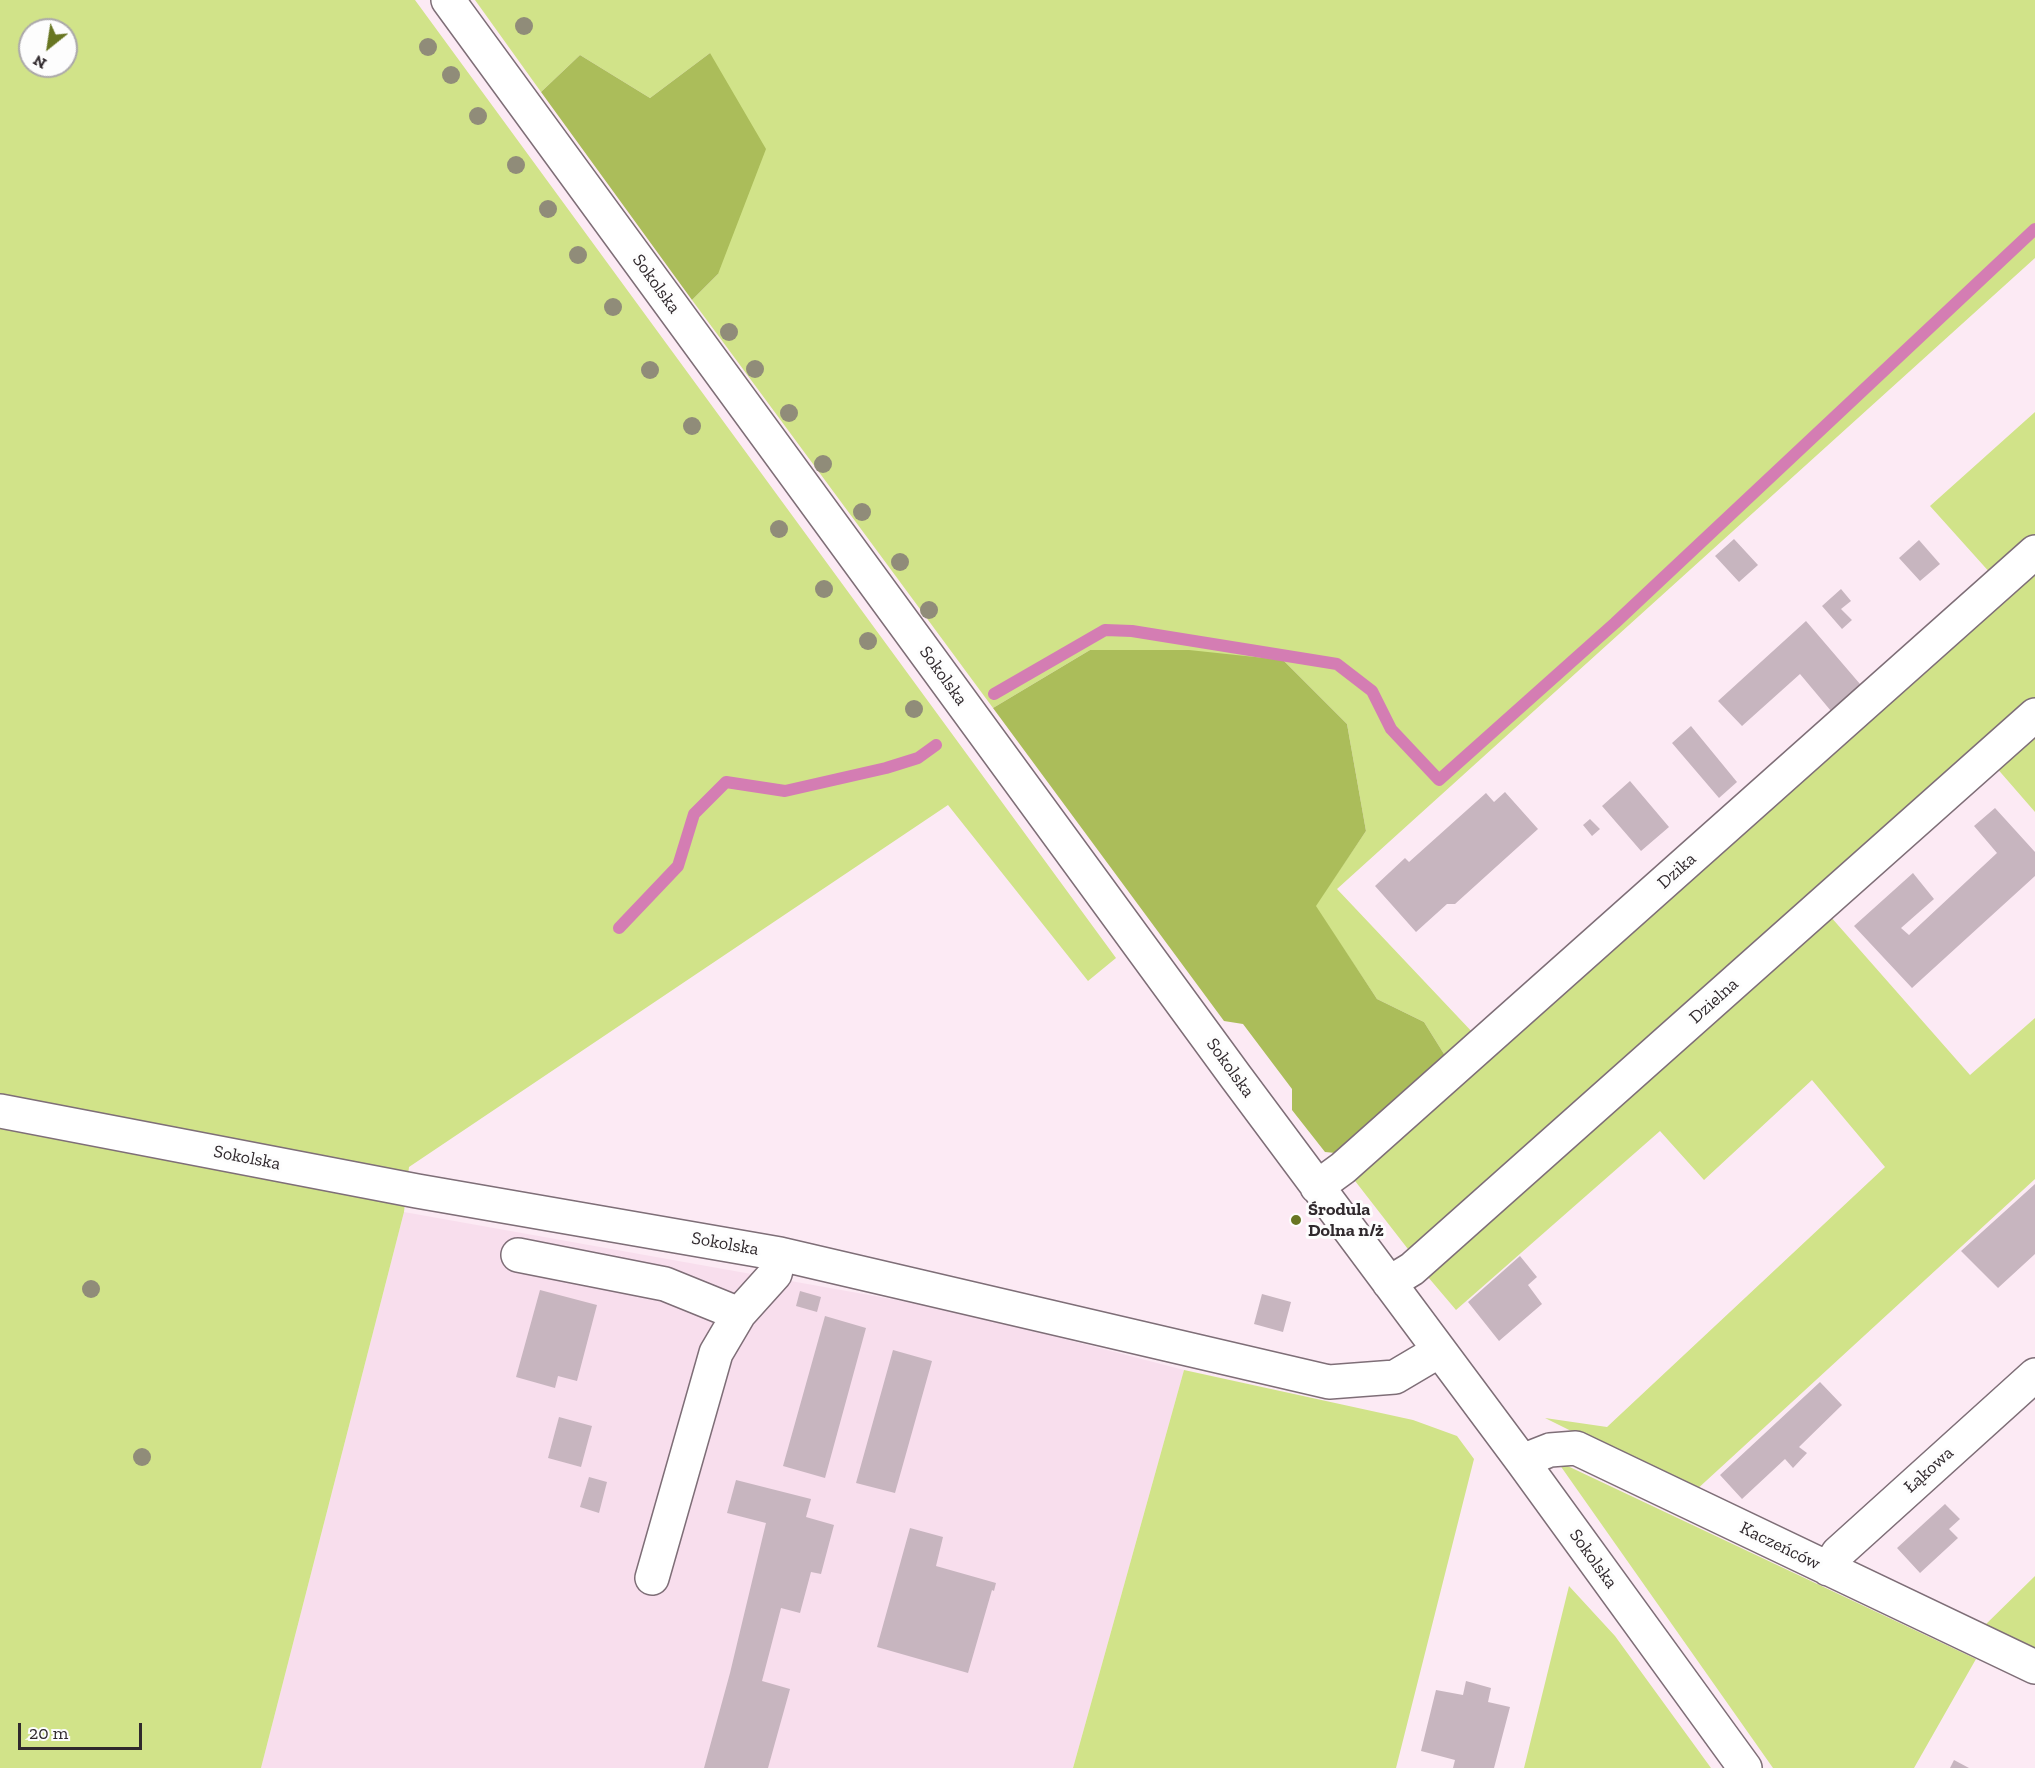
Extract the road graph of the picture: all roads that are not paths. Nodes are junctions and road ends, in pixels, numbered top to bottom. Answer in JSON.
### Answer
{"nodes":[{"id":1,"x":448,"y":0,"type":"edge"},
{"id":2,"x":2035,"y":552,"type":"edge"},
{"id":3,"x":2035,"y":715,"type":"edge"},
{"id":4,"x":0,"y":1111,"type":"edge"},
{"id":5,"x":1317,"y":1187,"type":"junction"},
{"id":6,"x":780,"y":1254,"type":"junction"},
{"id":7,"x":518,"y":1255,"type":"dead end"},
{"id":8,"x":1389,"y":1283,"type":"junction"},
{"id":9,"x":738,"y":1314,"type":"junction"},
{"id":10,"x":1439,"y":1351,"type":"junction"},
{"id":11,"x":2035,"y":1375,"type":"edge"},
{"id":12,"x":1522,"y":1461,"type":"junction"},
{"id":13,"x":1828,"y":1569,"type":"junction"},
{"id":14,"x":652,"y":1578,"type":"dead end"},
{"id":15,"x":2035,"y":1667,"type":"edge"},
{"id":16,"x":1745,"y":1768,"type":"edge"}],
"edges":[{"from":1,"to":5,"type":"street","name":"Sokolska"},
{"from":2,"to":5,"type":"street","name":"Dzika"},
{"from":3,"to":8,"type":"street","name":"Dzielna"},
{"from":4,"to":6,"type":"street","name":"Sokolska"},
{"from":5,"to":8,"type":"street","name":"Sokolska"},
{"from":6,"to":9,"type":"street"},
{"from":6,"to":10,"type":"street","name":"Sokolska"},
{"from":7,"to":9,"type":"street"},
{"from":8,"to":10,"type":"street","name":"Sokolska"},
{"from":9,"to":14,"type":"street"},
{"from":10,"to":12,"type":"street","name":"Sokolska"},
{"from":11,"to":13,"type":"street","name":"Łąkowa"},
{"from":12,"to":13,"type":"street","name":"Kaczeńców"},
{"from":12,"to":16,"type":"street","name":"Sokolska"},
{"from":13,"to":15,"type":"street","name":"Kaczeńców"}]}
